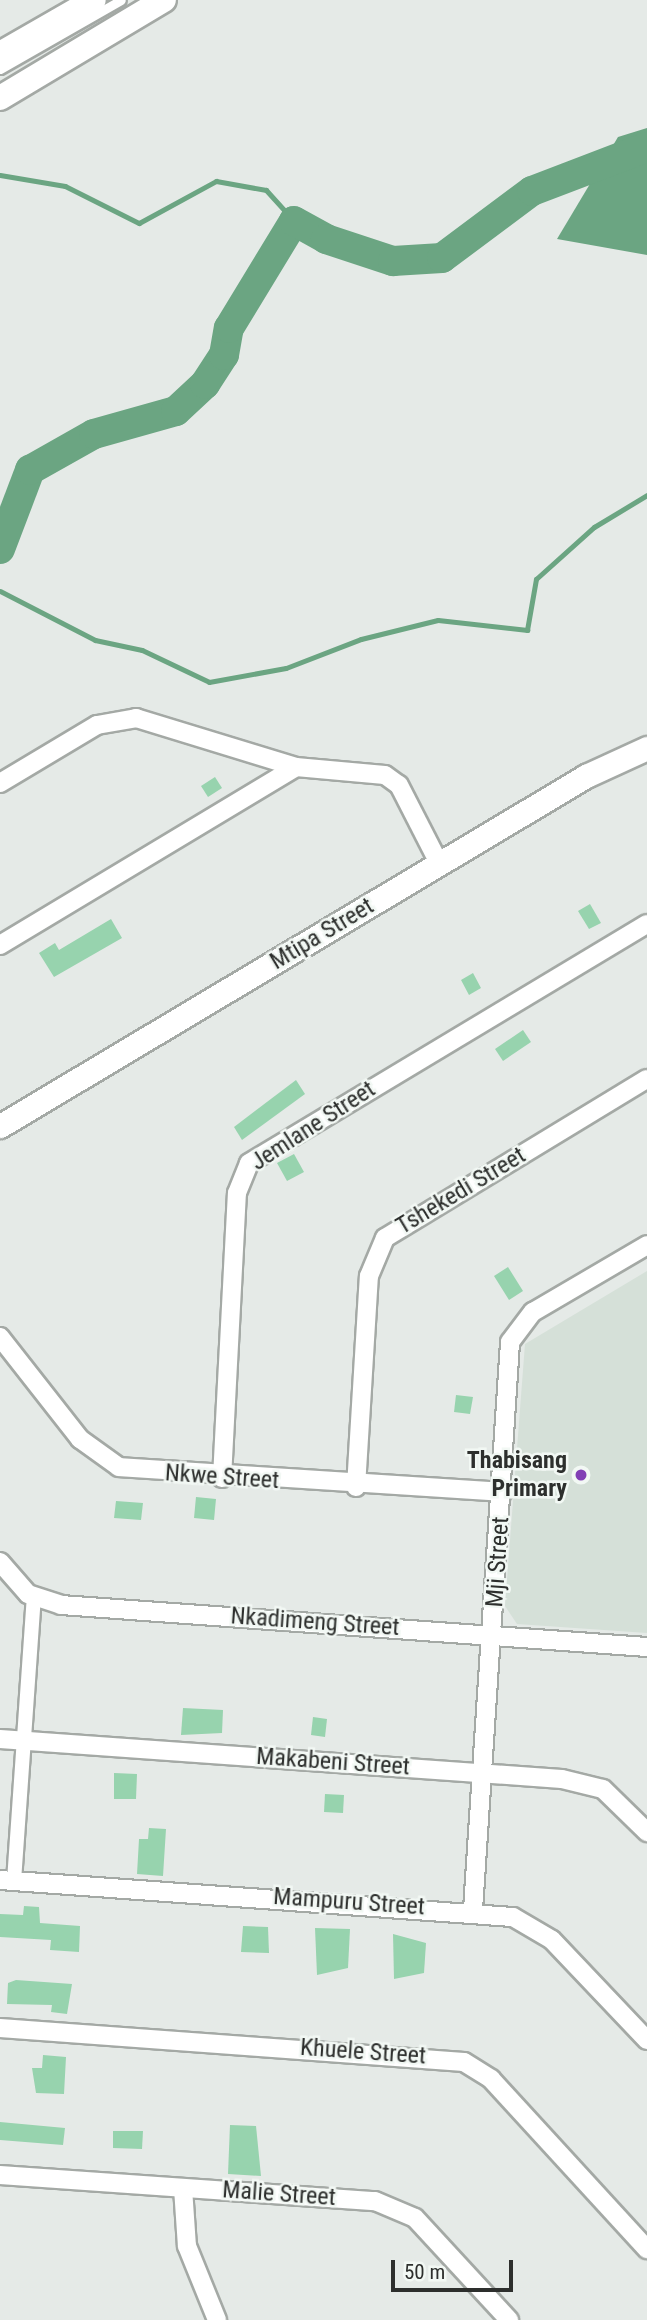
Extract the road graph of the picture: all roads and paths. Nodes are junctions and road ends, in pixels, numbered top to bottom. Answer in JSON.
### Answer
{"nodes":[{"id":1,"x":94,"y":0,"type":"edge"},
{"id":2,"x":121,"y":0,"type":"edge"},
{"id":3,"x":141,"y":0,"type":"edge"},
{"id":4,"x":164,"y":0,"type":"edge"},
{"id":5,"x":0,"y":54,"type":"edge"},
{"id":6,"x":0,"y":69,"type":"edge"},
{"id":7,"x":0,"y":86,"type":"edge"},
{"id":8,"x":0,"y":98,"type":"edge"},
{"id":9,"x":647,"y":748,"type":"edge"},
{"id":10,"x":296,"y":767,"type":"junction"},
{"id":11,"x":0,"y":783,"type":"edge"},
{"id":12,"x":439,"y":863,"type":"junction"},
{"id":13,"x":647,"y":924,"type":"edge"},
{"id":14,"x":0,"y":945,"type":"edge"},
{"id":15,"x":647,"y":1079,"type":"edge"},
{"id":16,"x":0,"y":1126,"type":"edge"},
{"id":17,"x":647,"y":1245,"type":"edge"},
{"id":18,"x":0,"y":1337,"type":"edge"},
{"id":19,"x":222,"y":1478,"type":"junction"},
{"id":20,"x":356,"y":1487,"type":"junction"},
{"id":21,"x":503,"y":1492,"type":"junction"},
{"id":22,"x":0,"y":1562,"type":"edge"},
{"id":23,"x":34,"y":1598,"type":"junction"},
{"id":24,"x":493,"y":1635,"type":"junction"},
{"id":25,"x":647,"y":1647,"type":"edge"},
{"id":26,"x":0,"y":1740,"type":"edge"},
{"id":27,"x":23,"y":1742,"type":"junction"},
{"id":28,"x":485,"y":1773,"type":"junction"},
{"id":29,"x":647,"y":1832,"type":"edge"},
{"id":30,"x":7,"y":1881,"type":"edge"},
{"id":31,"x":473,"y":1910,"type":"junction"},
{"id":32,"x":0,"y":2028,"type":"edge"},
{"id":33,"x":647,"y":2040,"type":"edge"},
{"id":34,"x":0,"y":2175,"type":"edge"},
{"id":35,"x":183,"y":2188,"type":"junction"},
{"id":36,"x":647,"y":2249,"type":"edge"},
{"id":37,"x":217,"y":2320,"type":"edge"},
{"id":38,"x":509,"y":2320,"type":"edge"}],
"edges":[{"from":1,"to":5,"type":"main road"},
{"from":2,"to":6,"type":"lane"},
{"from":3,"to":7,"type":"lane"},
{"from":4,"to":8,"type":"main road"},
{"from":9,"to":12,"type":"street","name":"Mtipa Street"},
{"from":10,"to":11,"type":"street"},
{"from":10,"to":12,"type":"street"},
{"from":10,"to":14,"type":"street"},
{"from":12,"to":16,"type":"street","name":"Mtipa Street"},
{"from":13,"to":19,"type":"street","name":"Jemlane Street"},
{"from":15,"to":20,"type":"street","name":"Tshekedi Street"},
{"from":17,"to":21,"type":"street","name":"Mji Street"},
{"from":18,"to":19,"type":"street","name":"Nkwe Street"},
{"from":19,"to":20,"type":"street","name":"Nkwe Street"},
{"from":20,"to":21,"type":"street","name":"Nkwe Street"},
{"from":21,"to":24,"type":"street","name":"Mji Street"},
{"from":22,"to":23,"type":"street"},
{"from":23,"to":24,"type":"street","name":"Nkadimeng Street"},
{"from":23,"to":27,"type":"street"},
{"from":24,"to":25,"type":"street","name":"Nkadimeng Street"},
{"from":24,"to":28,"type":"street","name":"Mji Street"},
{"from":26,"to":27,"type":"street","name":"Makabeni Street"},
{"from":27,"to":28,"type":"street","name":"Makabeni Street"},
{"from":27,"to":30,"type":"street"},
{"from":28,"to":29,"type":"street","name":"Makabeni Street"},
{"from":28,"to":31,"type":"street","name":"Mji Street"},
{"from":30,"to":31,"type":"street","name":"Mampuru Street"},
{"from":31,"to":33,"type":"street","name":"Mampuru Street"},
{"from":32,"to":36,"type":"street","name":"Khuele Street"},
{"from":34,"to":35,"type":"street","name":"Malie Street"},
{"from":35,"to":37,"type":"street"},
{"from":35,"to":38,"type":"street","name":"Malie Street"}]}
